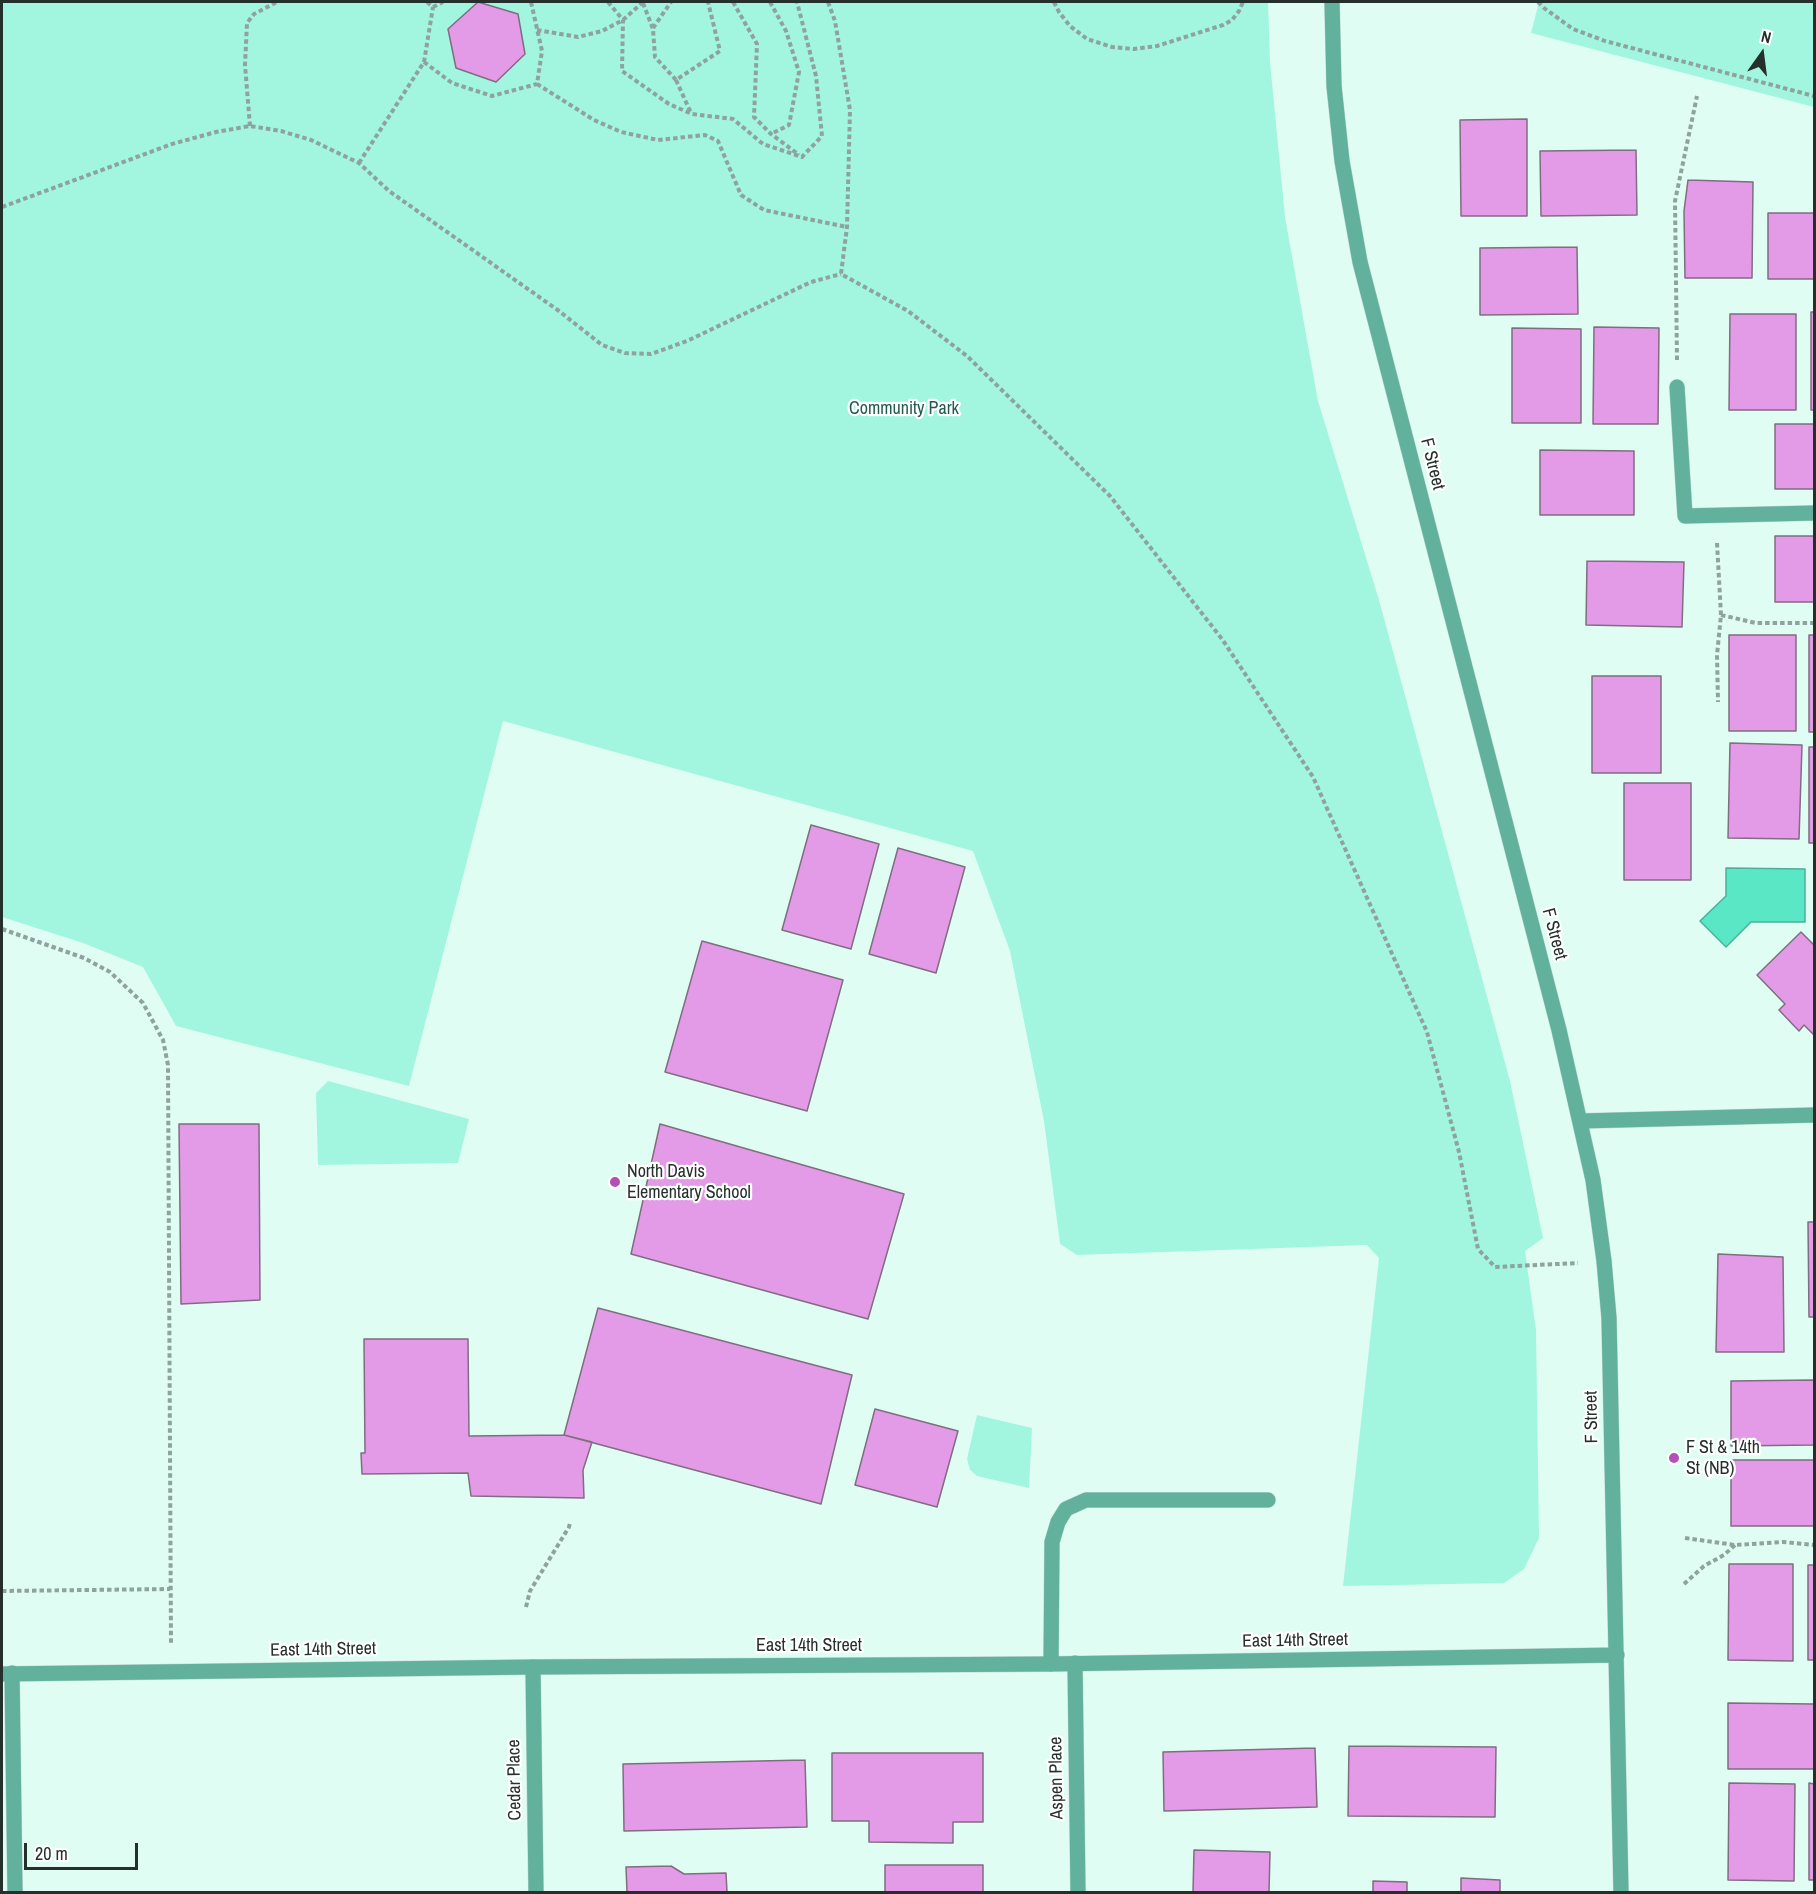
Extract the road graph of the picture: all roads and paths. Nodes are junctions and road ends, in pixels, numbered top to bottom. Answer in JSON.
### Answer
{"nodes":[{"id":1,"x":277,"y":2,"type":"edge"},
{"id":2,"x":427,"y":2,"type":"edge"},
{"id":3,"x":443,"y":2,"type":"edge"},
{"id":4,"x":531,"y":2,"type":"edge"},
{"id":5,"x":608,"y":2,"type":"edge"},
{"id":6,"x":643,"y":2,"type":"edge"},
{"id":7,"x":670,"y":2,"type":"edge"},
{"id":8,"x":708,"y":2,"type":"edge"},
{"id":9,"x":733,"y":2,"type":"edge"},
{"id":10,"x":770,"y":2,"type":"edge"},
{"id":11,"x":797,"y":2,"type":"edge"},
{"id":12,"x":828,"y":2,"type":"edge"},
{"id":13,"x":1054,"y":2,"type":"edge"},
{"id":14,"x":1243,"y":2,"type":"edge"},
{"id":15,"x":1332,"y":2,"type":"edge"},
{"id":16,"x":1538,"y":2,"type":"edge"},
{"id":17,"x":433,"y":7,"type":"junction"},
{"id":18,"x":623,"y":20,"type":"junction"},
{"id":19,"x":653,"y":29,"type":"junction"},
{"id":20,"x":537,"y":30,"type":"junction"},
{"id":21,"x":424,"y":62,"type":"junction"},
{"id":22,"x":676,"y":80,"type":"junction"},
{"id":23,"x":537,"y":84,"type":"junction"},
{"id":24,"x":1697,"y":96,"type":"dead end"},
{"id":25,"x":1815,"y":96,"type":"edge"},
{"id":26,"x":692,"y":114,"type":"junction"},
{"id":27,"x":250,"y":126,"type":"junction"},
{"id":28,"x":771,"y":134,"type":"junction"},
{"id":29,"x":802,"y":157,"type":"junction"},
{"id":30,"x":359,"y":163,"type":"junction"},
{"id":31,"x":2,"y":207,"type":"edge"},
{"id":32,"x":847,"y":227,"type":"junction"},
{"id":33,"x":841,"y":274,"type":"junction"},
{"id":34,"x":1677,"y":387,"type":"joint"},
{"id":35,"x":1815,"y":513,"type":"edge"},
{"id":36,"x":1716,"y":515,"type":"junction"},
{"id":37,"x":1721,"y":615,"type":"junction"},
{"id":38,"x":1815,"y":623,"type":"edge"},
{"id":39,"x":1718,"y":702,"type":"dead end"},
{"id":40,"x":2,"y":929,"type":"edge"},
{"id":41,"x":1815,"y":1115,"type":"edge"},
{"id":42,"x":1581,"y":1120,"type":"junction"},
{"id":43,"x":1604,"y":1261,"type":"junction"},
{"id":44,"x":1268,"y":1500,"type":"dead end"},
{"id":45,"x":570,"y":1523,"type":"dead end"},
{"id":46,"x":1685,"y":1538,"type":"dead end"},
{"id":47,"x":1735,"y":1545,"type":"junction"},
{"id":48,"x":1815,"y":1545,"type":"edge"},
{"id":49,"x":1684,"y":1584,"type":"dead end"},
{"id":50,"x":170,"y":1589,"type":"junction"},
{"id":51,"x":2,"y":1591,"type":"edge"},
{"id":52,"x":526,"y":1607,"type":"dead end"},
{"id":53,"x":1617,"y":1655,"type":"junction"},
{"id":54,"x":1075,"y":1663,"type":"junction"},
{"id":55,"x":1051,"y":1664,"type":"junction"},
{"id":56,"x":533,"y":1667,"type":"junction"},
{"id":57,"x":171,"y":1672,"type":"junction"},
{"id":58,"x":7,"y":1673,"type":"edge"},
{"id":59,"x":15,"y":1893,"type":"edge"},
{"id":60,"x":536,"y":1893,"type":"edge"},
{"id":61,"x":1078,"y":1893,"type":"edge"},
{"id":62,"x":1621,"y":1893,"type":"edge"}],
"edges":[{"from":1,"to":27,"type":"path"},
{"from":2,"to":17,"type":"path"},
{"from":3,"to":17,"type":"path"},
{"from":4,"to":20,"type":"path"},
{"from":5,"to":18,"type":"path"},
{"from":6,"to":18,"type":"path"},
{"from":6,"to":19,"type":"path"},
{"from":7,"to":19,"type":"path"},
{"from":8,"to":22,"type":"path"},
{"from":9,"to":28,"type":"path"},
{"from":10,"to":28,"type":"path"},
{"from":11,"to":29,"type":"path"},
{"from":12,"to":32,"type":"path"},
{"from":13,"to":14,"type":"path"},
{"from":15,"to":42,"type":"street","name":"F Street"},
{"from":16,"to":25,"type":"path"},
{"from":17,"to":21,"type":"path"},
{"from":18,"to":20,"type":"path"},
{"from":18,"to":26,"type":"path"},
{"from":19,"to":22,"type":"path"},
{"from":20,"to":23,"type":"path"},
{"from":21,"to":23,"type":"path"},
{"from":21,"to":30,"type":"path"},
{"from":22,"to":26,"type":"path"},
{"from":23,"to":32,"type":"path"},
{"from":24,"to":34,"type":"path"},
{"from":26,"to":29,"type":"path"},
{"from":27,"to":30,"type":"path"},
{"from":27,"to":31,"type":"path"},
{"from":28,"to":29,"type":"path"},
{"from":30,"to":33,"type":"path"},
{"from":32,"to":33,"type":"path"},
{"from":33,"to":43,"type":"path"},
{"from":34,"to":36,"type":"street"},
{"from":35,"to":36,"type":"street"},
{"from":36,"to":37,"type":"path"},
{"from":37,"to":38,"type":"path"},
{"from":37,"to":39,"type":"path"},
{"from":40,"to":50,"type":"path"},
{"from":41,"to":42,"type":"street"},
{"from":42,"to":43,"type":"street","name":"F Street"},
{"from":43,"to":53,"type":"street","name":"F Street"},
{"from":44,"to":55,"type":"street"},
{"from":45,"to":52,"type":"path"},
{"from":46,"to":47,"type":"path"},
{"from":47,"to":48,"type":"path"},
{"from":47,"to":49,"type":"path"},
{"from":50,"to":51,"type":"path"},
{"from":50,"to":57,"type":"path"},
{"from":53,"to":54,"type":"street","name":"East 14th Street"},
{"from":53,"to":62,"type":"street","name":"F Street"},
{"from":54,"to":55,"type":"street","name":"East 14th Street"},
{"from":54,"to":61,"type":"street","name":"Aspen Place"},
{"from":55,"to":56,"type":"street","name":"East 14th Street"},
{"from":56,"to":57,"type":"street","name":"East 14th Street"},
{"from":56,"to":60,"type":"street","name":"Cedar Place"},
{"from":57,"to":58,"type":"street","name":"East 14th Street"},
{"from":58,"to":59,"type":"street"}]}
